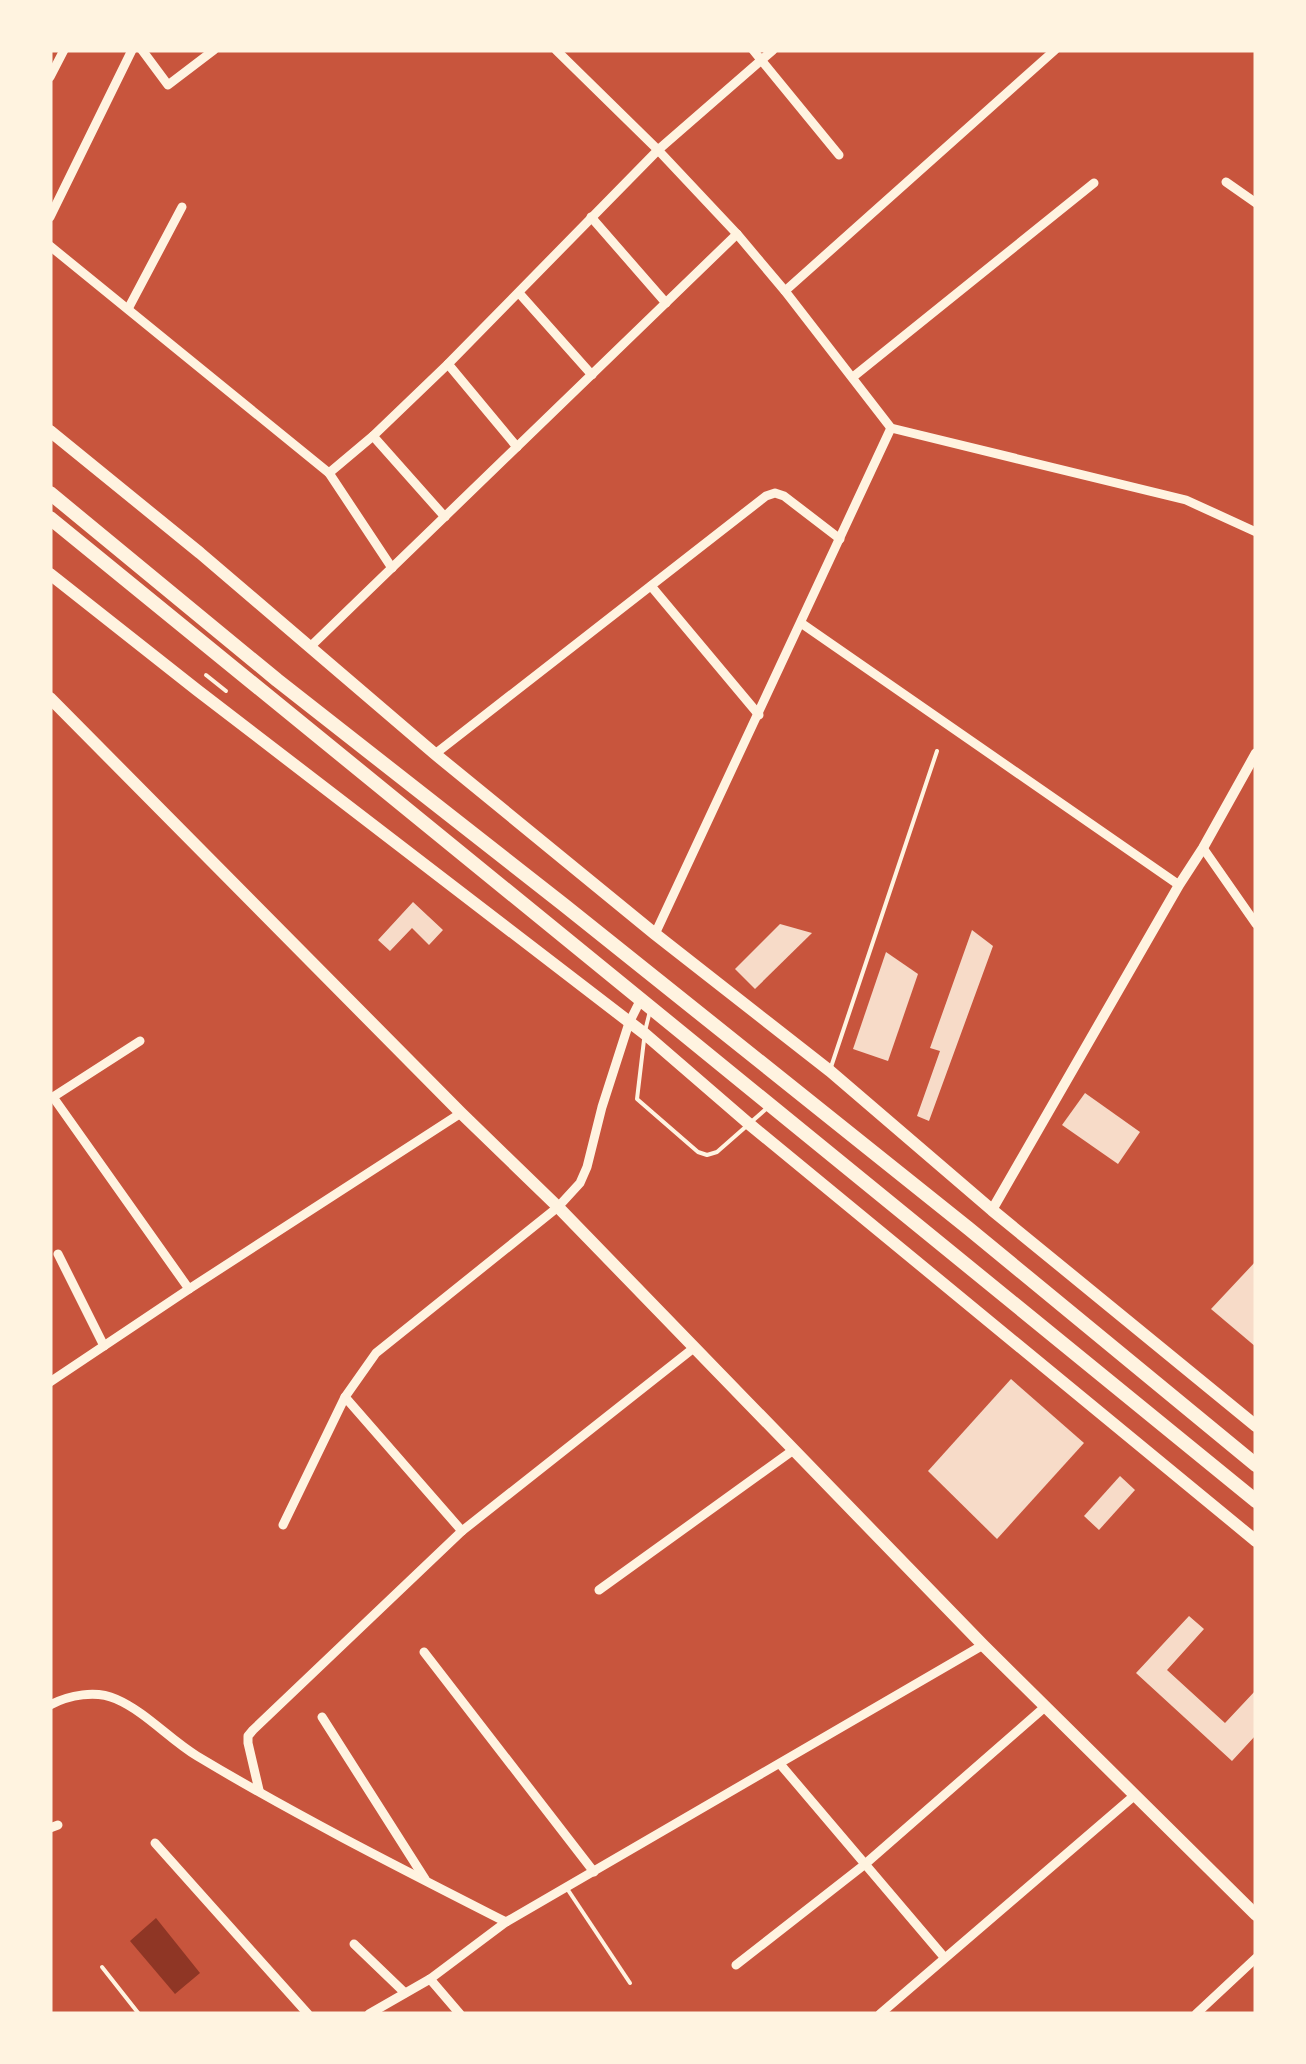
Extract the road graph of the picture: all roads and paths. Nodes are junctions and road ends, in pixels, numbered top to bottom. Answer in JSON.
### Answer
{"nodes":[{"id":1,"x":64,"y":50,"type":"edge"},
{"id":2,"x":132,"y":50,"type":"edge"},
{"id":3,"x":142,"y":50,"type":"edge"},
{"id":4,"x":214,"y":50,"type":"edge"},
{"id":5,"x":556,"y":50,"type":"edge"},
{"id":6,"x":753,"y":50,"type":"edge"},
{"id":7,"x":773,"y":50,"type":"edge"},
{"id":8,"x":1054,"y":50,"type":"edge"},
{"id":9,"x":762,"y":60,"type":"junction"},
{"id":10,"x":50,"y":77,"type":"edge"},
{"id":11,"x":658,"y":150,"type":"junction"},
{"id":12,"x":839,"y":155,"type":"dead end"},
{"id":13,"x":1226,"y":182,"type":"dead end"},
{"id":14,"x":1094,"y":183,"type":"dead end"},
{"id":15,"x":1256,"y":202,"type":"edge"},
{"id":16,"x":182,"y":206,"type":"dead end"},
{"id":17,"x":50,"y":217,"type":"edge"},
{"id":18,"x":591,"y":217,"type":"junction"},
{"id":19,"x":737,"y":234,"type":"junction"},
{"id":20,"x":50,"y":246,"type":"edge"},
{"id":21,"x":785,"y":291,"type":"junction"},
{"id":22,"x":519,"y":293,"type":"junction"},
{"id":23,"x":666,"y":302,"type":"junction"},
{"id":24,"x":128,"y":309,"type":"junction"},
{"id":25,"x":448,"y":364,"type":"junction"},
{"id":26,"x":592,"y":375,"type":"junction"},
{"id":27,"x":853,"y":378,"type":"junction"},
{"id":28,"x":891,"y":428,"type":"junction"},
{"id":29,"x":50,"y":431,"type":"edge"},
{"id":30,"x":373,"y":436,"type":"junction"},
{"id":31,"x":516,"y":447,"type":"junction"},
{"id":32,"x":330,"y":473,"type":"junction"},
{"id":33,"x":50,"y":493,"type":"edge"},
{"id":34,"x":445,"y":517,"type":"junction"},
{"id":35,"x":50,"y":518,"type":"edge"},
{"id":36,"x":1256,"y":532,"type":"edge"},
{"id":37,"x":840,"y":539,"type":"junction"},
{"id":38,"x":392,"y":568,"type":"junction"},
{"id":39,"x":50,"y":574,"type":"edge"},
{"id":40,"x":652,"y":586,"type":"junction"},
{"id":41,"x":801,"y":623,"type":"junction"},
{"id":42,"x":310,"y":647,"type":"junction"},
{"id":43,"x":50,"y":698,"type":"edge"},
{"id":44,"x":759,"y":715,"type":"junction"},
{"id":45,"x":937,"y":751,"type":"dead end"},
{"id":46,"x":1256,"y":753,"type":"edge"},
{"id":47,"x":435,"y":754,"type":"junction"},
{"id":48,"x":1203,"y":848,"type":"junction"},
{"id":49,"x":1179,"y":885,"type":"junction"},
{"id":50,"x":1256,"y":924,"type":"edge"},
{"id":51,"x":655,"y":934,"type":"junction"},
{"id":52,"x":646,"y":1002,"type":"junction"},
{"id":53,"x":630,"y":1023,"type":"junction"},
{"id":54,"x":645,"y":1034,"type":"junction"},
{"id":55,"x":140,"y":1041,"type":"dead end"},
{"id":56,"x":830,"y":1072,"type":"junction"},
{"id":57,"x":772,"y":1105,"type":"junction"},
{"id":58,"x":461,"y":1113,"type":"junction"},
{"id":59,"x":748,"y":1123,"type":"junction"},
{"id":60,"x":558,"y":1207,"type":"junction"},
{"id":61,"x":992,"y":1210,"type":"junction"},
{"id":62,"x":58,"y":1254,"type":"dead end"},
{"id":63,"x":189,"y":1289,"type":"junction"},
{"id":64,"x":104,"y":1346,"type":"junction"},
{"id":65,"x":695,"y":1347,"type":"junction"},
{"id":66,"x":50,"y":1382,"type":"edge"},
{"id":67,"x":345,"y":1396,"type":"junction"},
{"id":68,"x":1256,"y":1426,"type":"edge"},
{"id":69,"x":792,"y":1451,"type":"junction"},
{"id":70,"x":1256,"y":1465,"type":"edge"},
{"id":71,"x":1256,"y":1500,"type":"edge"},
{"id":72,"x":283,"y":1525,"type":"dead end"},
{"id":73,"x":462,"y":1531,"type":"junction"},
{"id":74,"x":1256,"y":1541,"type":"edge"},
{"id":75,"x":599,"y":1590,"type":"dead end"},
{"id":76,"x":983,"y":1645,"type":"junction"},
{"id":77,"x":424,"y":1652,"type":"dead end"},
{"id":78,"x":54,"y":1703,"type":"edge"},
{"id":79,"x":1046,"y":1706,"type":"junction"},
{"id":80,"x":322,"y":1717,"type":"dead end"},
{"id":81,"x":780,"y":1764,"type":"junction"},
{"id":82,"x":259,"y":1790,"type":"junction"},
{"id":83,"x":1136,"y":1795,"type":"junction"},
{"id":84,"x":156,"y":1843,"type":"dead end"},
{"id":85,"x":864,"y":1865,"type":"junction"},
{"id":86,"x":594,"y":1872,"type":"junction"},
{"id":87,"x":426,"y":1881,"type":"junction"},
{"id":88,"x":566,"y":1887,"type":"junction"},
{"id":89,"x":1256,"y":1914,"type":"edge"},
{"id":90,"x":506,"y":1922,"type":"junction"},
{"id":91,"x":354,"y":1944,"type":"dead end"},
{"id":92,"x":944,"y":1958,"type":"junction"},
{"id":93,"x":1256,"y":1958,"type":"edge"},
{"id":94,"x":736,"y":1964,"type":"dead end"},
{"id":95,"x":102,"y":1967,"type":"dead end"},
{"id":96,"x":430,"y":1979,"type":"junction"},
{"id":97,"x":630,"y":1983,"type":"dead end"},
{"id":98,"x":405,"y":1993,"type":"junction"},
{"id":99,"x":139,"y":2014,"type":"edge"},
{"id":100,"x":308,"y":2014,"type":"edge"},
{"id":101,"x":369,"y":2014,"type":"edge"},
{"id":102,"x":460,"y":2014,"type":"edge"},
{"id":103,"x":880,"y":2014,"type":"edge"},
{"id":104,"x":1196,"y":2014,"type":"edge"}],
"edges":[{"from":1,"to":10,"type":"street"},
{"from":2,"to":17,"type":"street"},
{"from":3,"to":4,"type":"street"},
{"from":5,"to":11,"type":"street"},
{"from":6,"to":9,"type":"street"},
{"from":7,"to":9,"type":"street"},
{"from":8,"to":21,"type":"street"},
{"from":9,"to":11,"type":"street"},
{"from":9,"to":12,"type":"street"},
{"from":11,"to":18,"type":"street"},
{"from":11,"to":19,"type":"street"},
{"from":13,"to":15,"type":"street"},
{"from":14,"to":27,"type":"street"},
{"from":16,"to":24,"type":"street"},
{"from":18,"to":22,"type":"street"},
{"from":18,"to":23,"type":"street"},
{"from":19,"to":21,"type":"street"},
{"from":19,"to":23,"type":"street"},
{"from":20,"to":24,"type":"street"},
{"from":21,"to":27,"type":"street"},
{"from":22,"to":25,"type":"street"},
{"from":22,"to":26,"type":"street"},
{"from":23,"to":26,"type":"street"},
{"from":24,"to":32,"type":"street"},
{"from":25,"to":30,"type":"street"},
{"from":25,"to":31,"type":"street"},
{"from":26,"to":31,"type":"street"},
{"from":27,"to":28,"type":"street"},
{"from":28,"to":36,"type":"street"},
{"from":28,"to":37,"type":"street"},
{"from":29,"to":42,"type":"main road"},
{"from":30,"to":32,"type":"street"},
{"from":30,"to":34,"type":"street"},
{"from":31,"to":34,"type":"street"},
{"from":32,"to":38,"type":"street"},
{"from":33,"to":70,"type":"highway"},
{"from":34,"to":38,"type":"street"},
{"from":35,"to":52,"type":"highway"},
{"from":37,"to":40,"type":"street"},
{"from":37,"to":41,"type":"street"},
{"from":38,"to":42,"type":"street"},
{"from":39,"to":53,"type":"main road"},
{"from":40,"to":44,"type":"street"},
{"from":40,"to":47,"type":"street"},
{"from":41,"to":44,"type":"street"},
{"from":41,"to":49,"type":"street"},
{"from":42,"to":47,"type":"main road"},
{"from":43,"to":58,"type":"main road"},
{"from":44,"to":51,"type":"street"},
{"from":45,"to":56,"type":"lane"},
{"from":46,"to":48,"type":"street"},
{"from":47,"to":51,"type":"main road"},
{"from":48,"to":49,"type":"street"},
{"from":48,"to":50,"type":"street"},
{"from":49,"to":61,"type":"street"},
{"from":51,"to":56,"type":"main road"},
{"from":52,"to":53,"type":"street"},
{"from":52,"to":54,"type":"lane"},
{"from":52,"to":57,"type":"highway"},
{"from":53,"to":54,"type":"main road"},
{"from":53,"to":60,"type":"street"},
{"from":54,"to":59,"type":"main road"},
{"from":54,"to":59,"type":"lane"},
{"from":55,"to":63,"type":"street"},
{"from":56,"to":61,"type":"main road"},
{"from":57,"to":59,"type":"lane"},
{"from":57,"to":71,"type":"highway"},
{"from":58,"to":60,"type":"main road"},
{"from":58,"to":63,"type":"street"},
{"from":59,"to":74,"type":"main road"},
{"from":60,"to":65,"type":"main road"},
{"from":60,"to":67,"type":"street"},
{"from":61,"to":68,"type":"main road"},
{"from":62,"to":64,"type":"street"},
{"from":63,"to":64,"type":"street"},
{"from":64,"to":66,"type":"street"},
{"from":65,"to":69,"type":"main road"},
{"from":65,"to":73,"type":"street"},
{"from":67,"to":72,"type":"street"},
{"from":67,"to":73,"type":"street"},
{"from":69,"to":75,"type":"street"},
{"from":69,"to":76,"type":"main road"},
{"from":73,"to":82,"type":"street"},
{"from":76,"to":79,"type":"main road"},
{"from":76,"to":81,"type":"street"},
{"from":77,"to":86,"type":"street"},
{"from":78,"to":82,"type":"street"},
{"from":79,"to":83,"type":"main road"},
{"from":79,"to":85,"type":"street"},
{"from":80,"to":87,"type":"street"},
{"from":81,"to":85,"type":"street"},
{"from":81,"to":86,"type":"street"},
{"from":82,"to":87,"type":"street"},
{"from":83,"to":89,"type":"main road"},
{"from":83,"to":92,"type":"street"},
{"from":84,"to":100,"type":"street"},
{"from":85,"to":92,"type":"street"},
{"from":85,"to":94,"type":"street"},
{"from":86,"to":88,"type":"street"},
{"from":87,"to":90,"type":"street"},
{"from":88,"to":90,"type":"street"},
{"from":88,"to":97,"type":"lane"},
{"from":90,"to":96,"type":"street"},
{"from":91,"to":98,"type":"street"},
{"from":92,"to":103,"type":"street"},
{"from":93,"to":104,"type":"street"},
{"from":95,"to":99,"type":"path"},
{"from":96,"to":98,"type":"street"},
{"from":96,"to":102,"type":"street"},
{"from":98,"to":101,"type":"street"}]}
